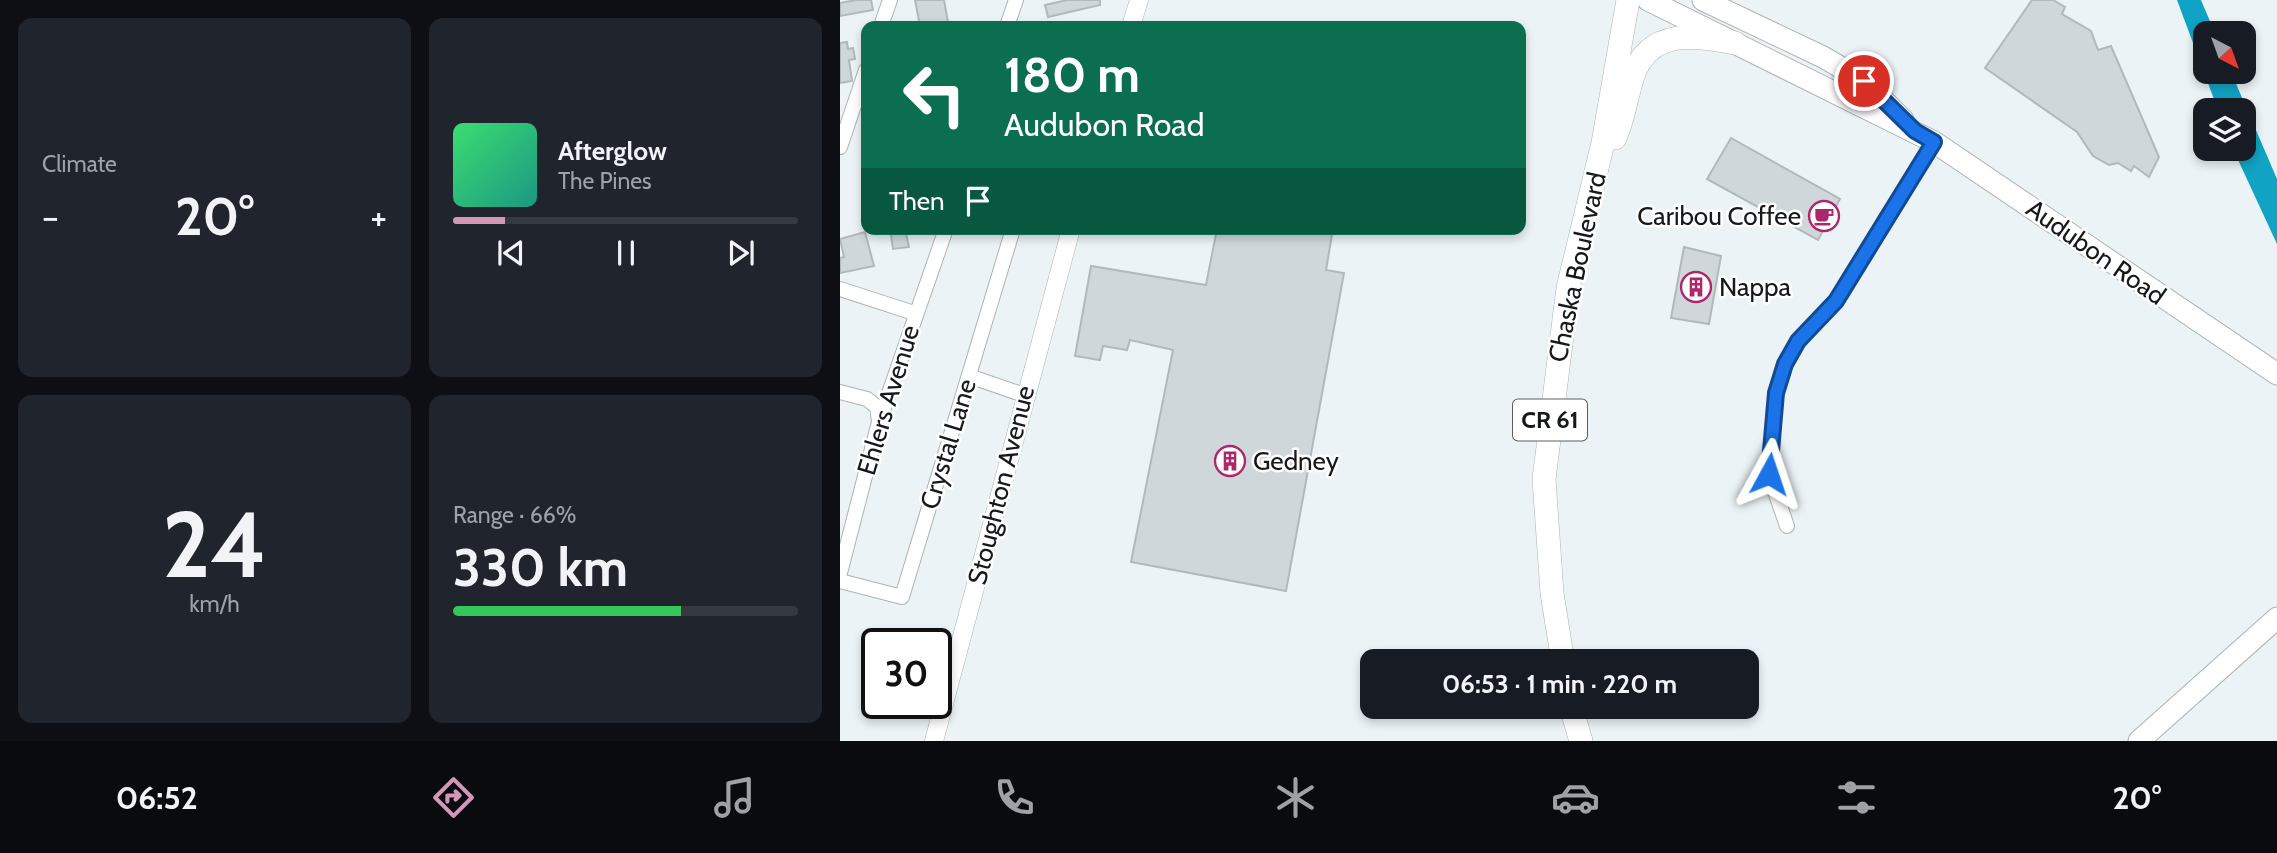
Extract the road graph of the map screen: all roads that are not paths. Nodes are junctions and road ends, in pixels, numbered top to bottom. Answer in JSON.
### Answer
{"nodes":[{"id":1,"x":890,"y":0,"type":"edge"},
{"id":2,"x":1016,"y":0,"type":"edge"},
{"id":3,"x":1139,"y":0,"type":"edge"},
{"id":4,"x":1628,"y":0,"type":"edge"},
{"id":5,"x":1648,"y":0,"type":"edge"},
{"id":6,"x":1703,"y":0,"type":"edge"},
{"id":7,"x":883,"y":21,"type":"edge"},
{"id":8,"x":1009,"y":21,"type":"edge"},
{"id":9,"x":1133,"y":21,"type":"edge"},
{"id":10,"x":1735,"y":43,"type":"junction"},
{"id":11,"x":861,"y":85,"type":"edge"},
{"id":12,"x":1915,"y":131,"type":"junction"},
{"id":13,"x":1934,"y":142,"type":"junction"},
{"id":14,"x":840,"y":147,"type":"edge"},
{"id":15,"x":1594,"y":182,"type":"junction"},
{"id":16,"x":944,"y":235,"type":"edge"},
{"id":17,"x":1011,"y":235,"type":"edge"},
{"id":18,"x":1069,"y":235,"type":"edge"},
{"id":19,"x":840,"y":289,"type":"edge"},
{"id":20,"x":914,"y":313,"type":"junction"},
{"id":21,"x":2277,"y":374,"type":"edge"},
{"id":22,"x":969,"y":376,"type":"junction"},
{"id":23,"x":840,"y":392,"type":"edge"},
{"id":24,"x":1024,"y":395,"type":"junction"},
{"id":25,"x":879,"y":422,"type":"junction"},
{"id":26,"x":1787,"y":526,"type":"dead end"},
{"id":27,"x":840,"y":573,"type":"edge"},
{"id":28,"x":840,"y":581,"type":"edge"},
{"id":29,"x":2277,"y":618,"type":"edge"},
{"id":30,"x":1561,"y":649,"type":"edge"},
{"id":31,"x":1574,"y":719,"type":"edge"},
{"id":32,"x":934,"y":741,"type":"edge"},
{"id":33,"x":1581,"y":741,"type":"edge"},
{"id":34,"x":2139,"y":741,"type":"edge"}],
"edges":[{"from":1,"to":7,"type":"street"},
{"from":2,"to":8,"type":"street"},
{"from":3,"to":9,"type":"street"},
{"from":4,"to":15,"type":"main road","name":"Chaska Boulevard","number":"CR 61"},
{"from":5,"to":10,"type":"main road","name":"Audubon Road"},
{"from":6,"to":12,"type":"main road","name":"Audubon Road"},
{"from":10,"to":12,"type":"main road","name":"Audubon Road"},
{"from":10,"to":15,"type":"main road"},
{"from":11,"to":14,"type":"street"},
{"from":12,"to":13,"type":"main road","name":"Audubon Road"},
{"from":13,"to":21,"type":"main road","name":"Audubon Road"},
{"from":13,"to":26,"type":"street"},
{"from":15,"to":30,"type":"main road","name":"Chaska Boulevard","number":"CR 61"},
{"from":16,"to":20,"type":"street","name":"Ehlers Avenue"},
{"from":17,"to":22,"type":"street","name":"Crystal Lane"},
{"from":18,"to":24,"type":"street","name":"Stoughton Avenue"},
{"from":19,"to":20,"type":"street"},
{"from":20,"to":25,"type":"street","name":"Ehlers Avenue"},
{"from":22,"to":24,"type":"street"},
{"from":22,"to":28,"type":"street","name":"Crystal Lane"},
{"from":23,"to":25,"type":"street"},
{"from":24,"to":32,"type":"street","name":"Stoughton Avenue"},
{"from":25,"to":27,"type":"street","name":"Ehlers Avenue"},
{"from":29,"to":34,"type":"main road"},
{"from":31,"to":33,"type":"main road"}]}
